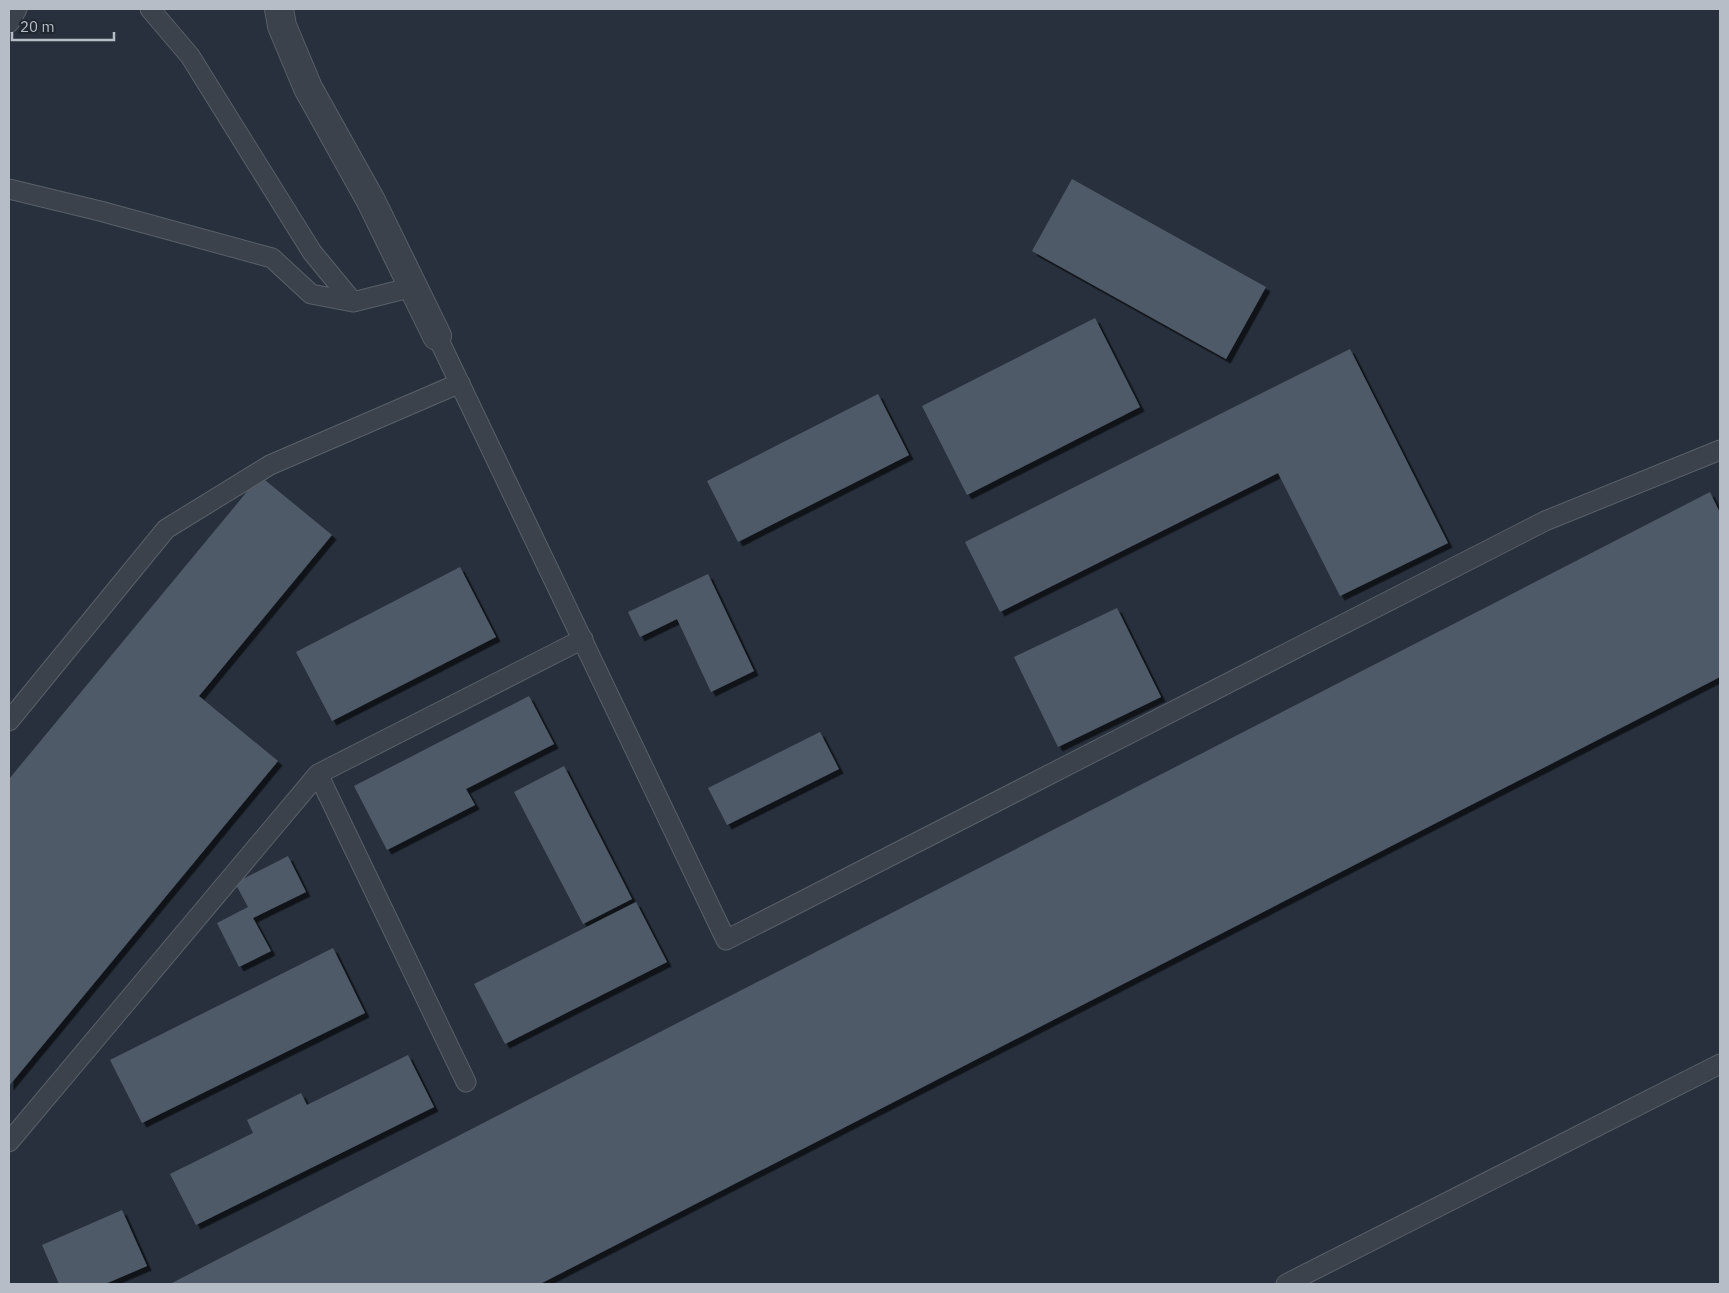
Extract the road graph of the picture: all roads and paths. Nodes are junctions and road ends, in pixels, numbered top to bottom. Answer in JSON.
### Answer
{"nodes":[{"id":1,"x":17,"y":9,"type":"edge"},
{"id":2,"x":150,"y":9,"type":"edge"},
{"id":3,"x":279,"y":9,"type":"edge"},
{"id":4,"x":9,"y":23,"type":"edge"},
{"id":5,"x":9,"y":189,"type":"edge"},
{"id":6,"x":413,"y":287,"type":"junction"},
{"id":7,"x":354,"y":302,"type":"junction"},
{"id":8,"x":437,"y":336,"type":"joint"},
{"id":9,"x":460,"y":383,"type":"junction"},
{"id":10,"x":1720,"y":450,"type":"edge"},
{"id":11,"x":583,"y":639,"type":"junction"},
{"id":12,"x":9,"y":721,"type":"edge"},
{"id":13,"x":318,"y":774,"type":"junction"},
{"id":14,"x":1720,"y":1064,"type":"edge"},
{"id":15,"x":466,"y":1082,"type":"dead end"},
{"id":16,"x":9,"y":1142,"type":"edge"},
{"id":17,"x":1286,"y":1284,"type":"edge"}],
"edges":[{"from":1,"to":4,"type":"lane"},
{"from":2,"to":7,"type":"lane"},
{"from":3,"to":6,"type":"street"},
{"from":5,"to":7,"type":"lane"},
{"from":6,"to":7,"type":"lane"},
{"from":6,"to":8,"type":"street"},
{"from":8,"to":9,"type":"lane"},
{"from":9,"to":11,"type":"lane"},
{"from":9,"to":12,"type":"lane"},
{"from":10,"to":11,"type":"lane"},
{"from":11,"to":13,"type":"lane"},
{"from":13,"to":15,"type":"lane"},
{"from":13,"to":16,"type":"lane"},
{"from":14,"to":17,"type":"lane"}]}
